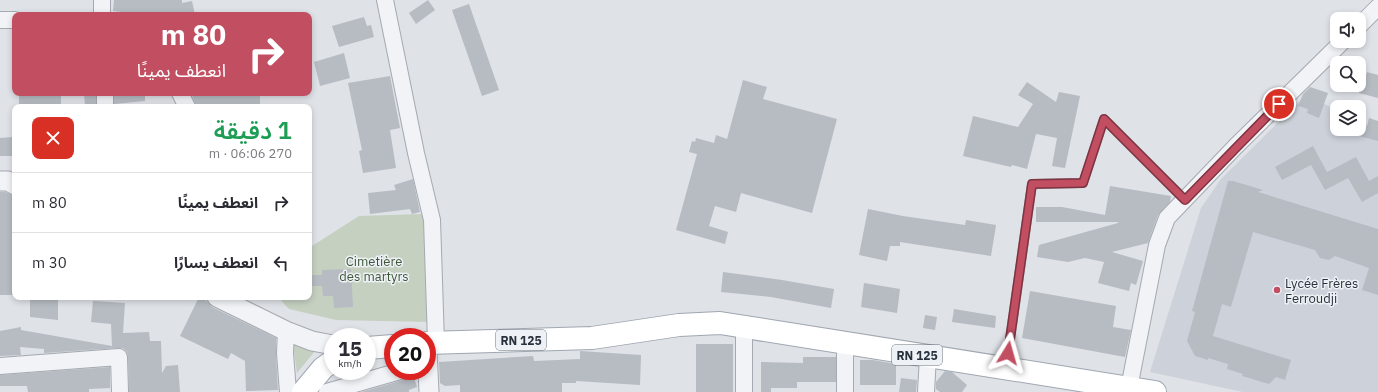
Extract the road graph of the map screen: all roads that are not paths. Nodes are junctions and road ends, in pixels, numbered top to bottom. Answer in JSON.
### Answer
{"nodes":[{"id":1,"x":102,"y":0,"type":"edge"},
{"id":2,"x":385,"y":0,"type":"edge"},
{"id":3,"x":1378,"y":7,"type":"edge"},
{"id":4,"x":102,"y":12,"type":"edge"},
{"id":5,"x":1366,"y":19,"type":"edge"},
{"id":6,"x":0,"y":20,"type":"edge"},
{"id":7,"x":12,"y":20,"type":"edge"},
{"id":8,"x":1337,"y":48,"type":"edge"},
{"id":9,"x":0,"y":180,"type":"edge"},
{"id":10,"x":12,"y":183,"type":"edge"},
{"id":11,"x":1185,"y":200,"type":"junction"},
{"id":12,"x":223,"y":300,"type":"edge"},
{"id":13,"x":744,"y":327,"type":"junction"},
{"id":14,"x":430,"y":328,"type":"edge"},
{"id":15,"x":286,"y":332,"type":"junction"},
{"id":16,"x":845,"y":343,"type":"junction"},
{"id":17,"x":324,"y":344,"type":"edge"},
{"id":18,"x":436,"y":345,"type":"edge"},
{"id":19,"x":928,"y":356,"type":"junction"},
{"id":20,"x":0,"y":366,"type":"edge"},
{"id":21,"x":324,"y":367,"type":"edge"},
{"id":22,"x":1006,"y":369,"type":"junction"},
{"id":23,"x":384,"y":374,"type":"edge"},
{"id":24,"x":428,"y":380,"type":"edge"},
{"id":25,"x":318,"y":388,"type":"edge"},
{"id":26,"x":1129,"y":388,"type":"junction"},
{"id":27,"x":120,"y":392,"type":"edge"},
{"id":28,"x":288,"y":392,"type":"edge"},
{"id":29,"x":429,"y":392,"type":"edge"},
{"id":30,"x":744,"y":392,"type":"edge"},
{"id":31,"x":845,"y":392,"type":"edge"},
{"id":32,"x":926,"y":392,"type":"edge"},
{"id":33,"x":1155,"y":392,"type":"edge"}],
"edges":[{"from":1,"to":4,"type":"street"},
{"from":2,"to":14,"type":"street"},
{"from":3,"to":5,"type":"street"},
{"from":6,"to":7,"type":"street"},
{"from":8,"to":11,"type":"street"},
{"from":9,"to":10,"type":"street"},
{"from":11,"to":22,"type":"lane"},
{"from":11,"to":26,"type":"street"},
{"from":12,"to":15,"type":"street"},
{"from":13,"to":16,"type":"main road","number":"RN 125"},
{"from":13,"to":18,"type":"main road","number":"RN 125"},
{"from":13,"to":30,"type":"street"},
{"from":15,"to":17,"type":"street"},
{"from":15,"to":28,"type":"street"},
{"from":16,"to":19,"type":"main road","number":"RN 125"},
{"from":16,"to":31,"type":"street"},
{"from":19,"to":22,"type":"main road","number":"RN 125"},
{"from":19,"to":32,"type":"street"},
{"from":20,"to":27,"type":"street"},
{"from":21,"to":25,"type":"main road"},
{"from":22,"to":26,"type":"main road","number":"RN 125"},
{"from":23,"to":25,"type":"street"},
{"from":24,"to":29,"type":"street"},
{"from":26,"to":33,"type":"main road","number":"RN 125"}]}
